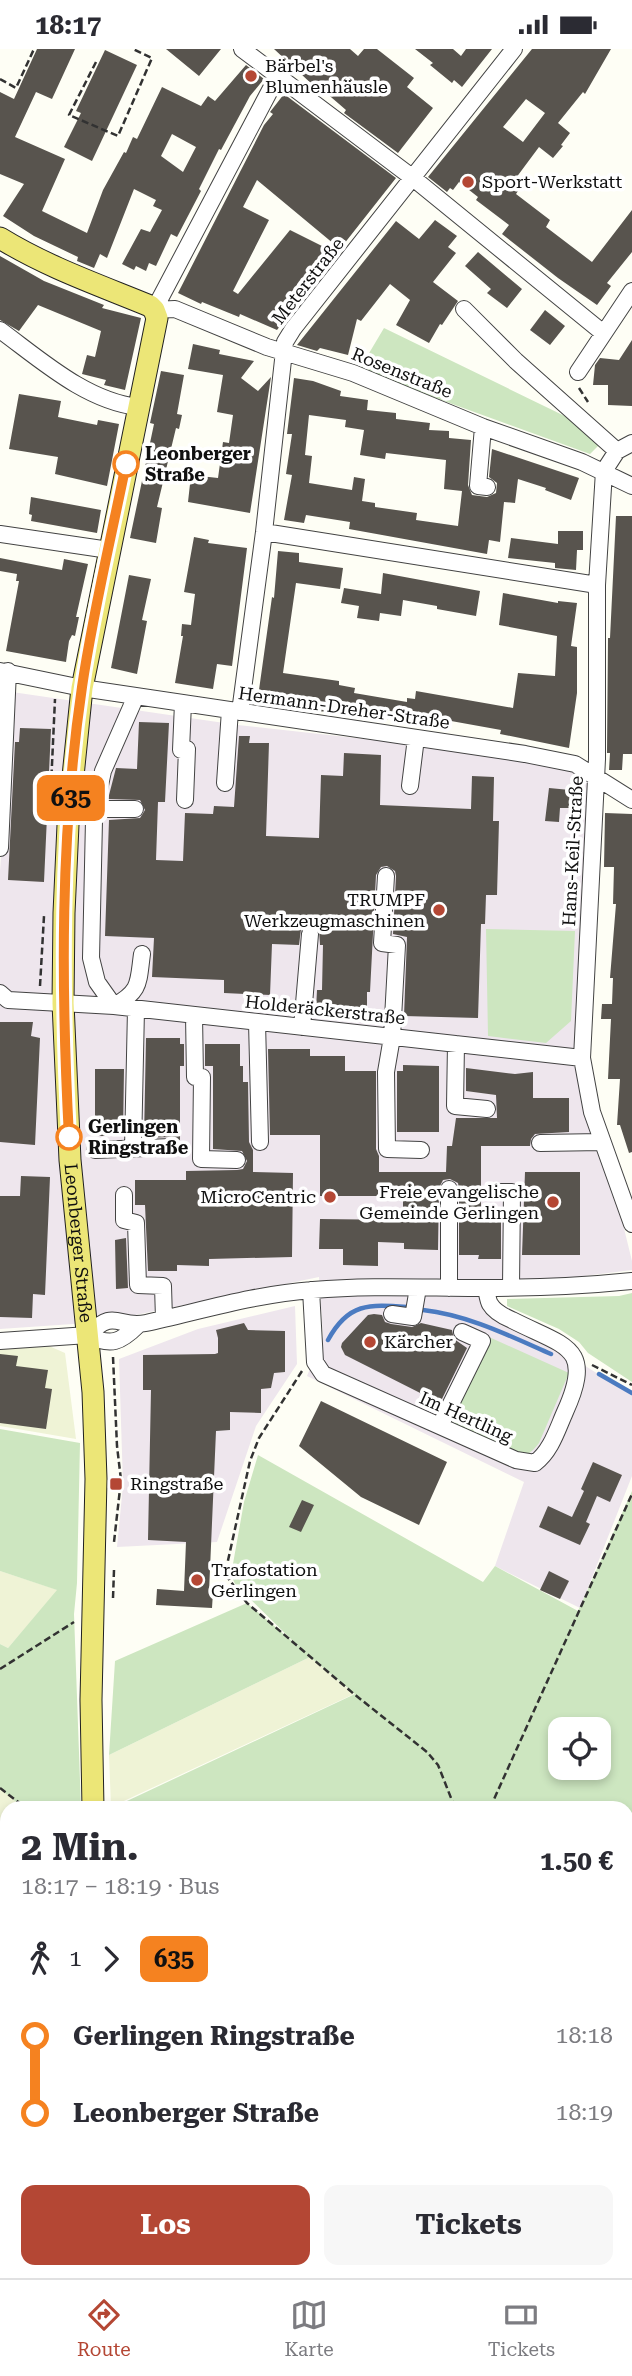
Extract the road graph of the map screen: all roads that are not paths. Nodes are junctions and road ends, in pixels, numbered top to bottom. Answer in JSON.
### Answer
{"nodes":[{"id":1,"x":242,"y":49,"type":"edge"},
{"id":2,"x":514,"y":49,"type":"edge"},
{"id":3,"x":277,"y":77,"type":"junction"},
{"id":4,"x":413,"y":178,"type":"junction"},
{"id":5,"x":0,"y":238,"type":"edge"},
{"id":6,"x":632,"y":291,"type":"edge"},
{"id":7,"x":464,"y":309,"type":"dead end"},
{"id":8,"x":154,"y":310,"type":"junction"},
{"id":9,"x":0,"y":330,"type":"edge"},
{"id":10,"x":602,"y":332,"type":"junction"},
{"id":11,"x":284,"y":351,"type":"junction"},
{"id":12,"x":578,"y":372,"type":"dead end"},
{"id":13,"x":138,"y":407,"type":"junction"},
{"id":14,"x":483,"y":427,"type":"junction"},
{"id":15,"x":632,"y":443,"type":"edge"},
{"id":16,"x":617,"y":451,"type":"junction"},
{"id":17,"x":604,"y":471,"type":"junction"},
{"id":18,"x":632,"y":486,"type":"edge"},
{"id":19,"x":487,"y":488,"type":"dead end"},
{"id":20,"x":264,"y":532,"type":"junction"},
{"id":21,"x":0,"y":534,"type":"edge"},
{"id":22,"x":108,"y":550,"type":"junction"},
{"id":23,"x":597,"y":585,"type":"junction"},
{"id":24,"x":4,"y":671,"type":"edge"},
{"id":25,"x":82,"y":688,"type":"junction"},
{"id":26,"x":136,"y":695,"type":"junction"},
{"id":27,"x":183,"y":703,"type":"junction"},
{"id":28,"x":235,"y":711,"type":"junction"},
{"id":29,"x":416,"y":738,"type":"junction"},
{"id":30,"x":596,"y":778,"type":"junction"},
{"id":31,"x":225,"y":783,"type":"dead end"},
{"id":32,"x":410,"y":786,"type":"dead end"},
{"id":33,"x":185,"y":800,"type":"dead end"},
{"id":34,"x":632,"y":800,"type":"edge"},
{"id":35,"x":135,"y":809,"type":"dead end"},
{"id":36,"x":94,"y":820,"type":"dead end"},
{"id":37,"x":0,"y":826,"type":"edge"},
{"id":38,"x":0,"y":848,"type":"edge"},
{"id":39,"x":386,"y":876,"type":"dead end"},
{"id":40,"x":310,"y":934,"type":"dead end"},
{"id":41,"x":142,"y":954,"type":"dead end"},
{"id":42,"x":0,"y":993,"type":"edge"},
{"id":43,"x":63,"y":1003,"type":"junction"},
{"id":44,"x":114,"y":1006,"type":"junction"},
{"id":45,"x":136,"y":1009,"type":"junction"},
{"id":46,"x":194,"y":1015,"type":"junction"},
{"id":47,"x":257,"y":1022,"type":"junction"},
{"id":48,"x":302,"y":1027,"type":"junction"},
{"id":49,"x":392,"y":1037,"type":"junction"},
{"id":50,"x":456,"y":1044,"type":"junction"},
{"id":51,"x":582,"y":1058,"type":"junction"},
{"id":52,"x":487,"y":1109,"type":"dead end"},
{"id":53,"x":260,"y":1142,"type":"dead end"},
{"id":54,"x":602,"y":1142,"type":"junction"},
{"id":55,"x":540,"y":1143,"type":"dead end"},
{"id":56,"x":171,"y":1147,"type":"dead end"},
{"id":57,"x":133,"y":1149,"type":"junction"},
{"id":58,"x":95,"y":1150,"type":"dead end"},
{"id":59,"x":421,"y":1150,"type":"dead end"},
{"id":60,"x":237,"y":1160,"type":"dead end"},
{"id":61,"x":449,"y":1189,"type":"dead end"},
{"id":62,"x":498,"y":1192,"type":"dead end"},
{"id":63,"x":124,"y":1195,"type":"dead end"},
{"id":64,"x":632,"y":1224,"type":"edge"},
{"id":65,"x":632,"y":1281,"type":"edge"},
{"id":66,"x":512,"y":1287,"type":"junction"},
{"id":67,"x":418,"y":1288,"type":"junction"},
{"id":68,"x":449,"y":1288,"type":"junction"},
{"id":69,"x":486,"y":1288,"type":"junction"},
{"id":70,"x":311,"y":1290,"type":"junction"},
{"id":71,"x":392,"y":1314,"type":"dead end"},
{"id":72,"x":164,"y":1319,"type":"junction"},
{"id":73,"x":138,"y":1325,"type":"junction"},
{"id":74,"x":462,"y":1332,"type":"dead end"},
{"id":75,"x":88,"y":1335,"type":"junction"},
{"id":76,"x":0,"y":1341,"type":"edge"},
{"id":77,"x":440,"y":1426,"type":"junction"},
{"id":78,"x":93,"y":1801,"type":"edge"}],
"edges":[{"from":1,"to":3,"type":"street"},
{"from":2,"to":4,"type":"street","name":"Meterstraße"},
{"from":3,"to":4,"type":"street"},
{"from":3,"to":8,"type":"street"},
{"from":4,"to":10,"type":"street"},
{"from":4,"to":11,"type":"street","name":"Meterstraße"},
{"from":5,"to":8,"type":"main road"},
{"from":6,"to":10,"type":"street"},
{"from":7,"to":16,"type":"street"},
{"from":8,"to":11,"type":"street","name":"Rosenstraße"},
{"from":8,"to":13,"type":"main road","name":"Leonberger Straße"},
{"from":9,"to":13,"type":"street"},
{"from":10,"to":12,"type":"street"},
{"from":11,"to":14,"type":"street","name":"Rosenstraße"},
{"from":11,"to":20,"type":"street","name":"Meterstraße"},
{"from":13,"to":22,"type":"main road","name":"Leonberger Straße"},
{"from":14,"to":17,"type":"street","name":"Rosenstraße"},
{"from":14,"to":19,"type":"street"},
{"from":15,"to":16,"type":"street"},
{"from":16,"to":17,"type":"street"},
{"from":17,"to":18,"type":"street","name":"Rosenstraße"},
{"from":17,"to":23,"type":"street","name":"Hans-Keil-Straße"},
{"from":20,"to":23,"type":"street"},
{"from":20,"to":28,"type":"street","name":"Meterstraße"},
{"from":21,"to":22,"type":"street"},
{"from":22,"to":25,"type":"main road","name":"Leonberger Straße"},
{"from":23,"to":30,"type":"street","name":"Hans-Keil-Straße"},
{"from":24,"to":25,"type":"street","name":"Hermann-Dreher-Straße"},
{"from":24,"to":37,"type":"street"},
{"from":25,"to":26,"type":"street","name":"Hermann-Dreher-Straße"},
{"from":25,"to":43,"type":"main road","name":"Leonberger Straße"},
{"from":26,"to":27,"type":"street","name":"Hermann-Dreher-Straße"},
{"from":26,"to":35,"type":"street"},
{"from":27,"to":28,"type":"street","name":"Hermann-Dreher-Straße"},
{"from":27,"to":33,"type":"street"},
{"from":28,"to":29,"type":"street","name":"Hermann-Dreher-Straße"},
{"from":28,"to":31,"type":"street","name":"Meterstraße"},
{"from":29,"to":30,"type":"street","name":"Hermann-Dreher-Straße"},
{"from":29,"to":32,"type":"street"},
{"from":30,"to":34,"type":"street","name":"Hermann-Dreher-Straße"},
{"from":30,"to":51,"type":"street","name":"Hans-Keil-Straße"},
{"from":36,"to":44,"type":"street"},
{"from":37,"to":38,"type":"street"},
{"from":39,"to":49,"type":"street"},
{"from":40,"to":48,"type":"street"},
{"from":41,"to":44,"type":"street"},
{"from":42,"to":43,"type":"street","name":"Holderäckerstraße"},
{"from":43,"to":44,"type":"street","name":"Holderäckerstraße"},
{"from":43,"to":75,"type":"main road","name":"Leonberger Straße"},
{"from":44,"to":45,"type":"street","name":"Holderäckerstraße"},
{"from":45,"to":46,"type":"street","name":"Holderäckerstraße"},
{"from":45,"to":57,"type":"street"},
{"from":46,"to":47,"type":"street","name":"Holderäckerstraße"},
{"from":46,"to":60,"type":"street"},
{"from":47,"to":48,"type":"street","name":"Holderäckerstraße"},
{"from":47,"to":53,"type":"street"},
{"from":48,"to":49,"type":"street","name":"Holderäckerstraße"},
{"from":49,"to":50,"type":"street","name":"Holderäckerstraße"},
{"from":49,"to":59,"type":"street"},
{"from":50,"to":51,"type":"street","name":"Holderäckerstraße"},
{"from":50,"to":52,"type":"street"},
{"from":51,"to":54,"type":"street","name":"Hans-Keil-Straße"},
{"from":54,"to":55,"type":"street"},
{"from":54,"to":64,"type":"street","name":"Hans-Keil-Straße"},
{"from":56,"to":57,"type":"street"},
{"from":57,"to":58,"type":"street"},
{"from":61,"to":68,"type":"street"},
{"from":62,"to":66,"type":"street"},
{"from":63,"to":72,"type":"street"},
{"from":65,"to":66,"type":"street"},
{"from":66,"to":69,"type":"street"},
{"from":67,"to":68,"type":"street"},
{"from":67,"to":70,"type":"street"},
{"from":67,"to":71,"type":"street"},
{"from":68,"to":69,"type":"street"},
{"from":69,"to":77,"type":"street","name":"Im Hertling"},
{"from":70,"to":72,"type":"street"},
{"from":70,"to":77,"type":"street","name":"Im Hertling"},
{"from":72,"to":73,"type":"street"},
{"from":73,"to":75,"type":"street"},
{"from":73,"to":75,"type":"street"},
{"from":74,"to":77,"type":"street"},
{"from":75,"to":76,"type":"street"},
{"from":75,"to":78,"type":"main road","name":"Leonberger Straße"}]}
